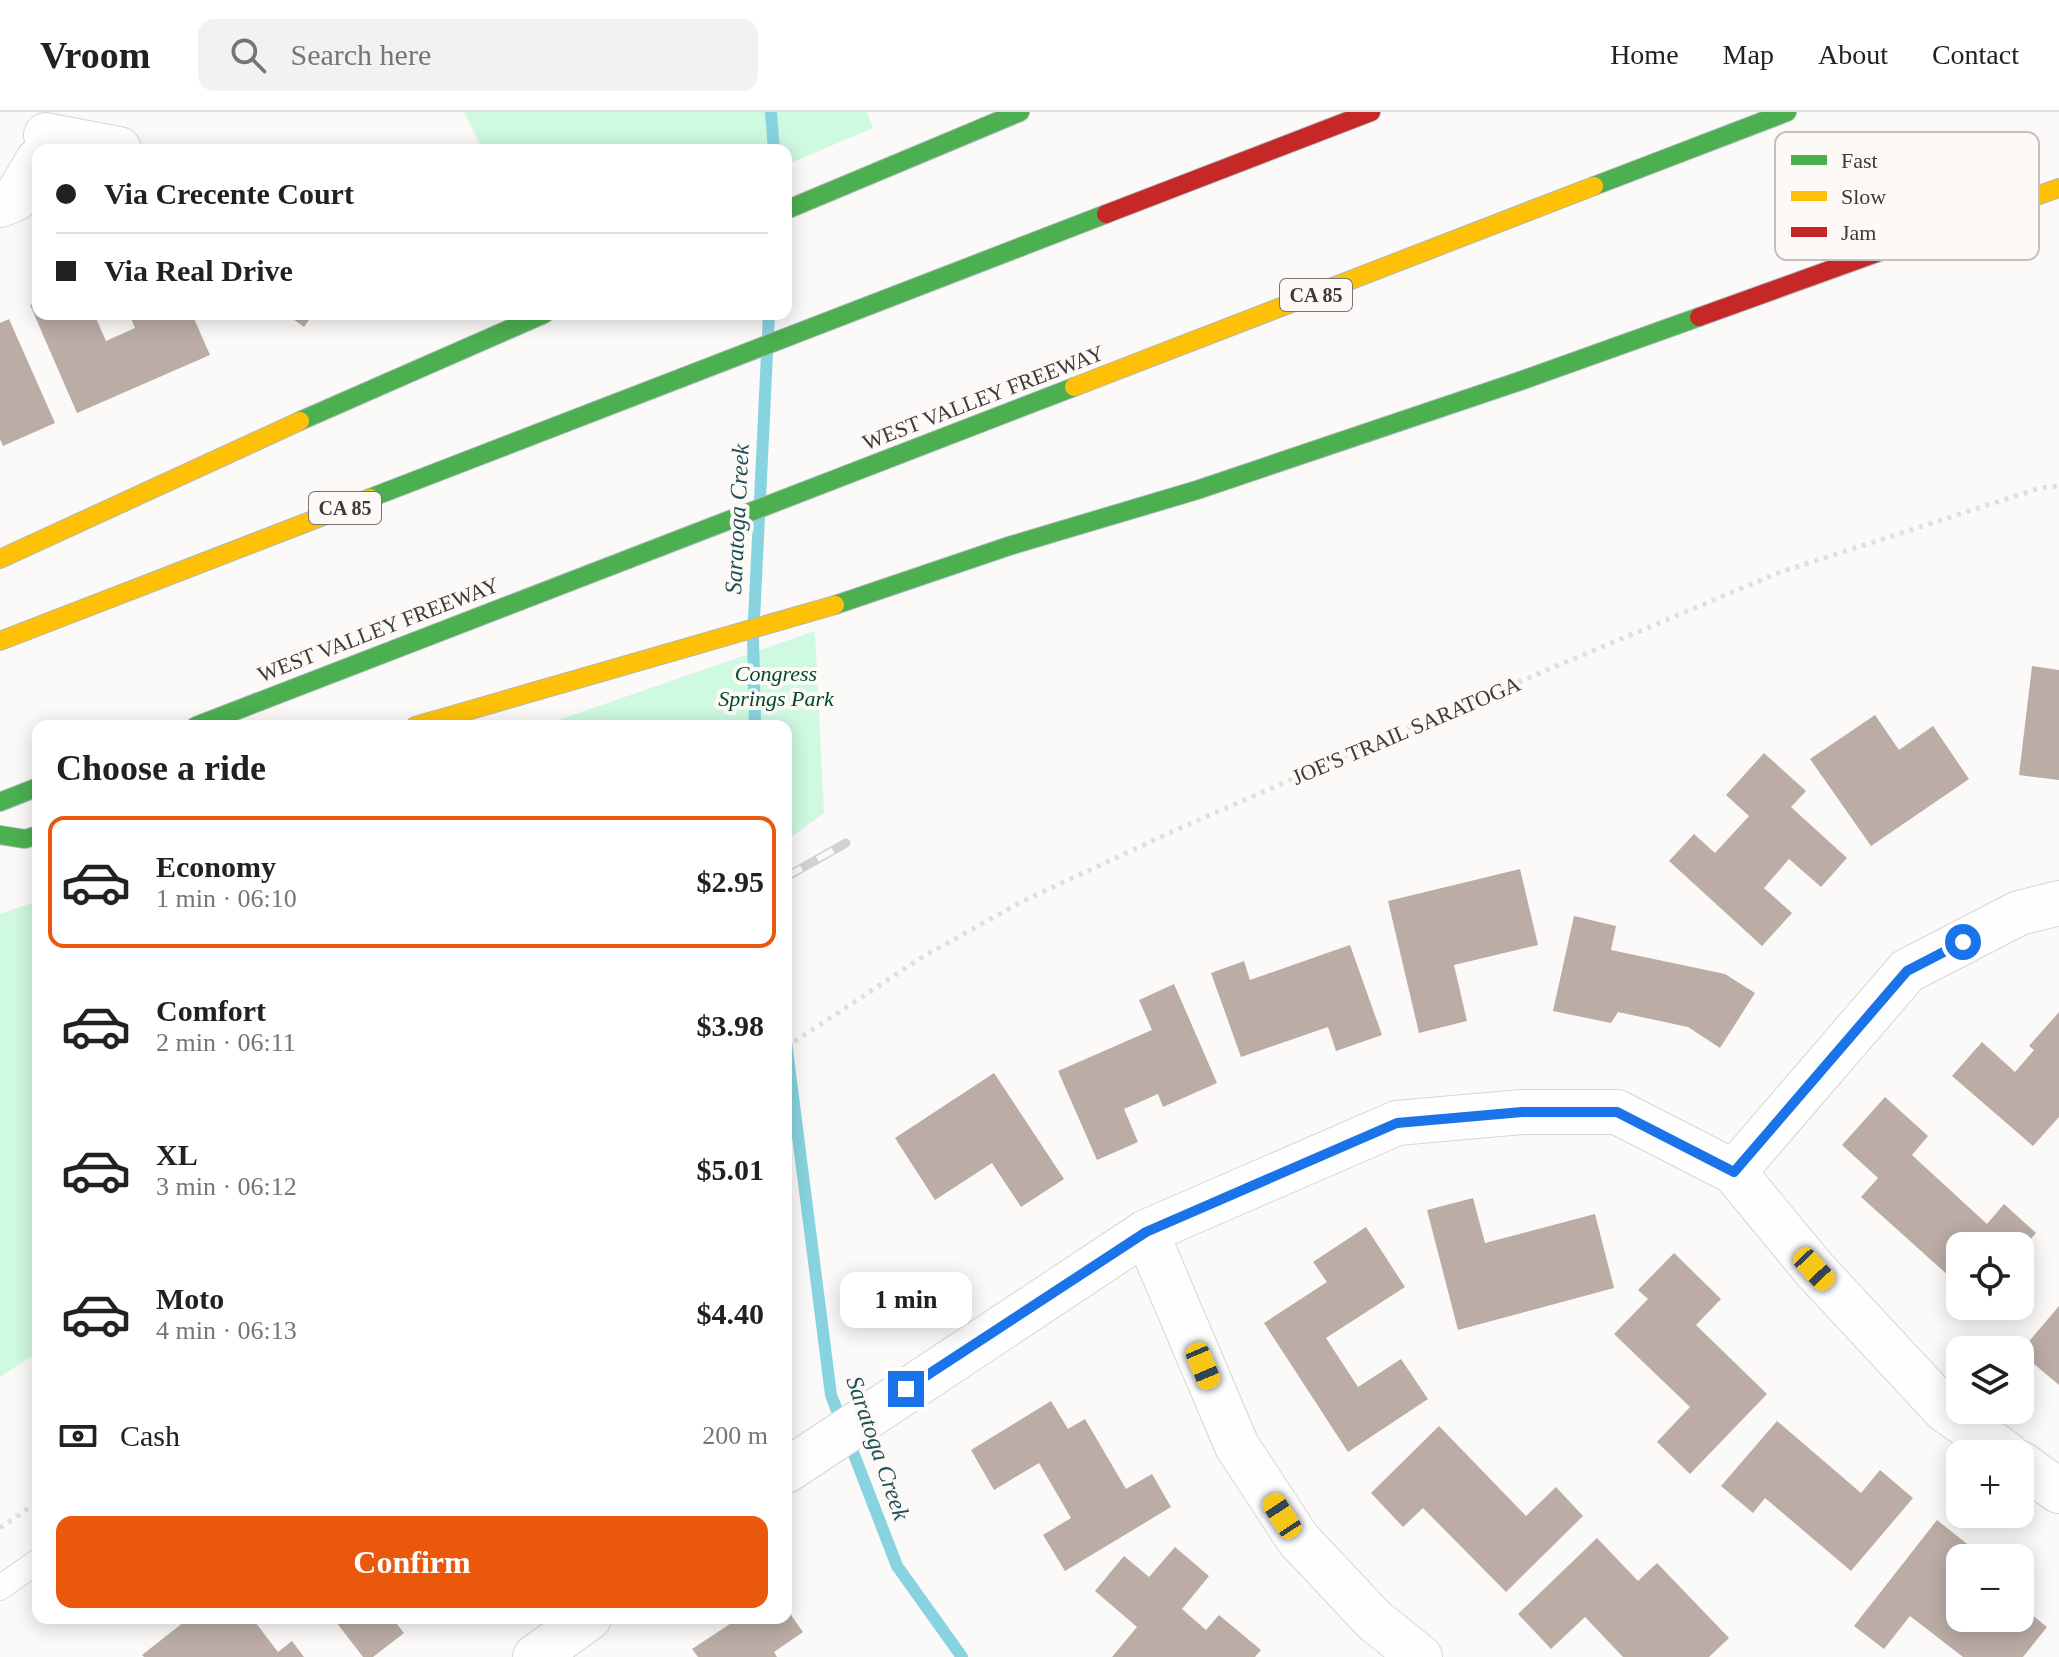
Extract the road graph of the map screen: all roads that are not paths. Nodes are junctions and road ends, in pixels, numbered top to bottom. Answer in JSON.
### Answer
{"nodes":[{"id":1,"x":1020,"y":112,"type":"edge"},
{"id":2,"x":1371,"y":112,"type":"edge"},
{"id":3,"x":1787,"y":112,"type":"edge"},
{"id":4,"x":43,"y":139,"type":"edge"},
{"id":5,"x":81,"y":144,"type":"edge"},
{"id":6,"x":32,"y":163,"type":"edge"},
{"id":7,"x":2059,"y":188,"type":"edge"},
{"id":8,"x":2039,"y":195,"type":"edge"},
{"id":9,"x":0,"y":205,"type":"edge"},
{"id":10,"x":792,"y":207,"type":"edge"},
{"id":11,"x":1858,"y":260,"type":"edge"},
{"id":12,"x":530,"y":320,"type":"edge"},
{"id":13,"x":0,"y":559,"type":"edge"},
{"id":14,"x":0,"y":641,"type":"edge"},
{"id":15,"x":211,"y":720,"type":"edge"},
{"id":16,"x":436,"y":720,"type":"edge"},
{"id":17,"x":32,"y":789,"type":"edge"},
{"id":18,"x":0,"y":802,"type":"edge"},
{"id":19,"x":0,"y":835,"type":"edge"},
{"id":20,"x":32,"y":837,"type":"edge"},
{"id":21,"x":2059,"y":903,"type":"edge"},
{"id":22,"x":1734,"y":1172,"type":"junction"},
{"id":23,"x":1146,"y":1232,"type":"junction"},
{"id":24,"x":1987,"y":1440,"type":"edge"},
{"id":25,"x":795,"y":1464,"type":"edge"},
{"id":26,"x":2034,"y":1473,"type":"edge"},
{"id":27,"x":2059,"y":1491,"type":"edge"},
{"id":28,"x":32,"y":1565,"type":"edge"},
{"id":29,"x":0,"y":1588,"type":"edge"},
{"id":30,"x":1420,"y":1657,"type":"edge"}],
"edges":[{"from":1,"to":10,"type":"highway"},
{"from":2,"to":14,"type":"highway","number":"CA 85"},
{"from":3,"to":15,"type":"highway","name":"WEST VALLEY FREEWAY","number":"CA 85"},
{"from":4,"to":5,"type":"street"},
{"from":6,"to":9,"type":"street"},
{"from":7,"to":8,"type":"highway"},
{"from":11,"to":16,"type":"highway"},
{"from":12,"to":13,"type":"highway"},
{"from":17,"to":18,"type":"highway"},
{"from":19,"to":20,"type":"highway"},
{"from":21,"to":22,"type":"street"},
{"from":22,"to":23,"type":"street"},
{"from":22,"to":24,"type":"street"},
{"from":23,"to":25,"type":"street"},
{"from":23,"to":30,"type":"street"},
{"from":26,"to":27,"type":"street"},
{"from":28,"to":29,"type":"lane"}]}
